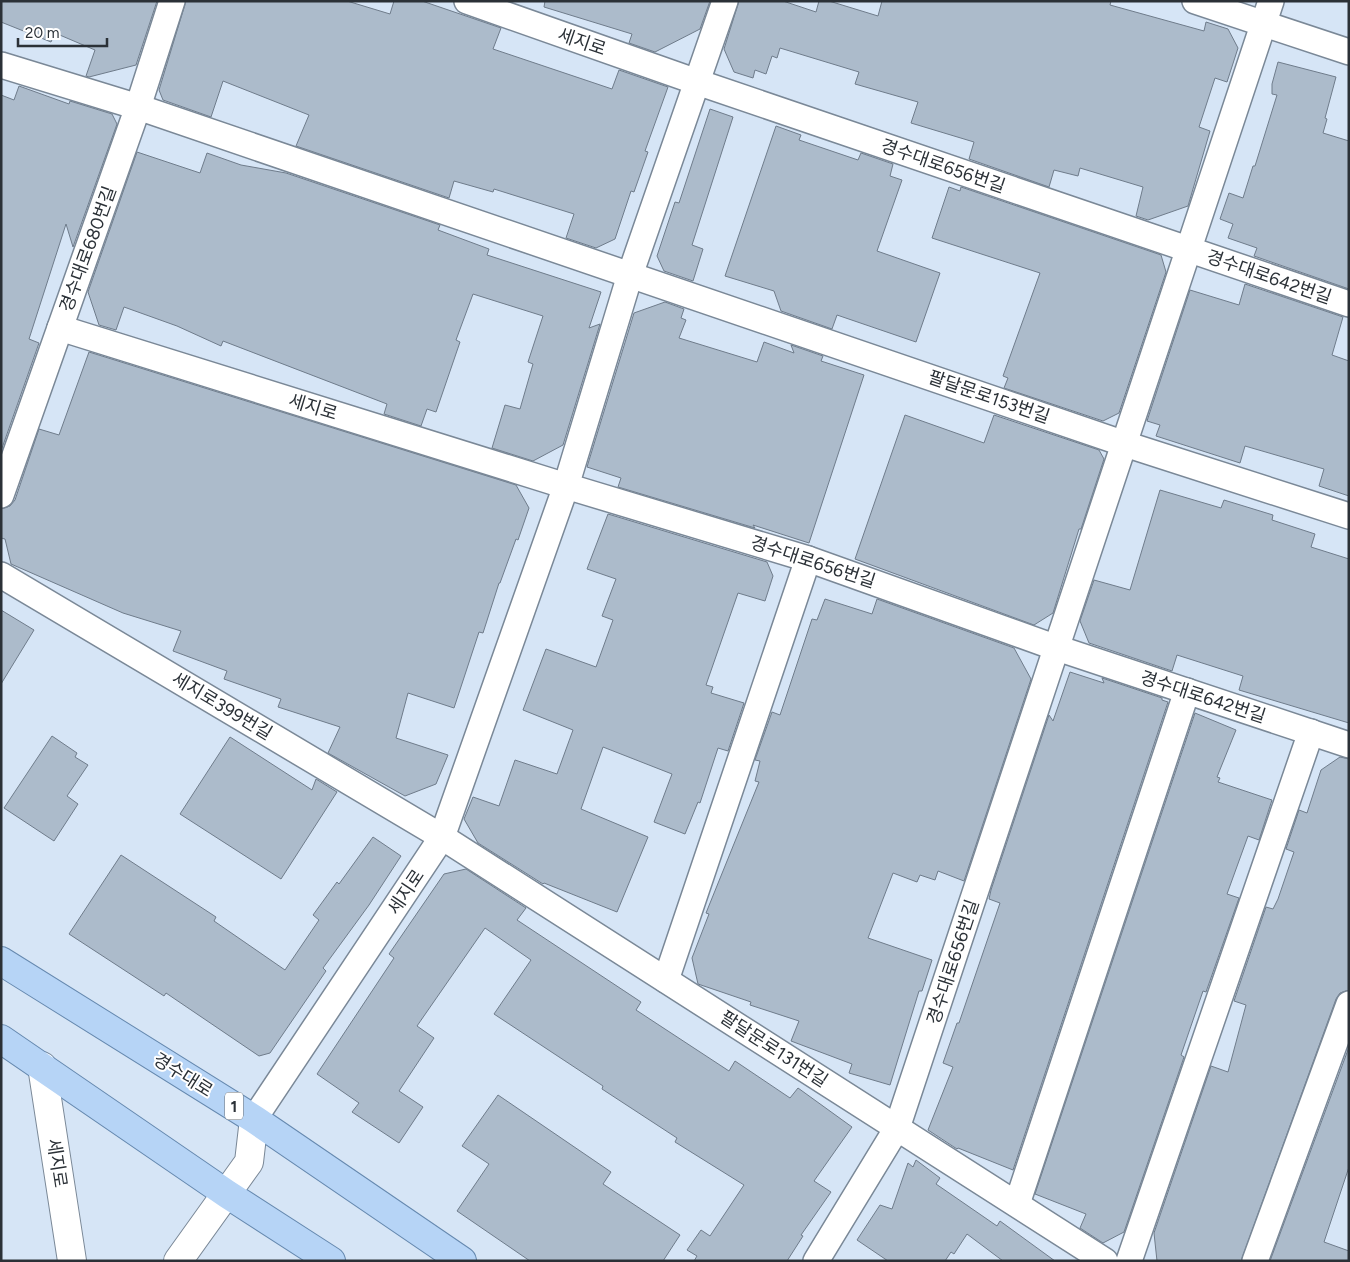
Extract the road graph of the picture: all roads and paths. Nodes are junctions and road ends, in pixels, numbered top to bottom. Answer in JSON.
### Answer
{"nodes":[{"id":1,"x":172,"y":1,"type":"edge"},
{"id":2,"x":467,"y":1,"type":"edge"},
{"id":3,"x":725,"y":1,"type":"edge"},
{"id":4,"x":1195,"y":1,"type":"edge"},
{"id":5,"x":1267,"y":13,"type":"edge"},
{"id":6,"x":1349,"y":52,"type":"edge"},
{"id":7,"x":1,"y":65,"type":"edge"},
{"id":8,"x":697,"y":82,"type":"junction"},
{"id":9,"x":138,"y":107,"type":"junction"},
{"id":10,"x":1189,"y":250,"type":"junction"},
{"id":11,"x":630,"y":275,"type":"junction"},
{"id":12,"x":1349,"y":304,"type":"edge"},
{"id":13,"x":60,"y":328,"type":"junction"},
{"id":14,"x":1125,"y":444,"type":"junction"},
{"id":15,"x":566,"y":486,"type":"junction"},
{"id":16,"x":1,"y":495,"type":"edge"},
{"id":17,"x":1349,"y":516,"type":"edge"},
{"id":18,"x":808,"y":559,"type":"junction"},
{"id":19,"x":1,"y":575,"type":"edge"},
{"id":20,"x":1057,"y":648,"type":"junction"},
{"id":21,"x":1187,"y":691,"type":"junction"},
{"id":22,"x":1311,"y":732,"type":"junction"},
{"id":23,"x":1349,"y":745,"type":"edge"},
{"id":24,"x":442,"y":837,"type":"junction"},
{"id":25,"x":1,"y":960,"type":"edge"},
{"id":26,"x":666,"y":980,"type":"junction"},
{"id":27,"x":1349,"y":1004,"type":"edge"},
{"id":28,"x":1,"y":1039,"type":"edge"},
{"id":29,"x":42,"y":1066,"type":"junction"},
{"id":30,"x":254,"y":1119,"type":"junction"},
{"id":31,"x":897,"y":1128,"type":"junction"},
{"id":32,"x":227,"y":1194,"type":"junction"},
{"id":33,"x":1017,"y":1204,"type":"junction"},
{"id":34,"x":72,"y":1261,"type":"edge"},
{"id":35,"x":178,"y":1261,"type":"edge"},
{"id":36,"x":331,"y":1261,"type":"edge"},
{"id":37,"x":462,"y":1261,"type":"edge"},
{"id":38,"x":816,"y":1261,"type":"edge"},
{"id":39,"x":1105,"y":1261,"type":"edge"},
{"id":40,"x":1129,"y":1261,"type":"edge"},
{"id":41,"x":1255,"y":1261,"type":"edge"}],
"edges":[{"from":1,"to":9,"type":"street","name":"경수대로680번길"},
{"from":2,"to":8,"type":"street","name":"세지로"},
{"from":3,"to":8,"type":"street","name":"세지로"},
{"from":4,"to":5,"type":"street"},
{"from":5,"to":6,"type":"street"},
{"from":5,"to":10,"type":"street","name":"경수대로656번길"},
{"from":7,"to":9,"type":"street"},
{"from":8,"to":10,"type":"street","name":"경수대로656번길"},
{"from":8,"to":11,"type":"street","name":"세지로"},
{"from":9,"to":11,"type":"street"},
{"from":9,"to":13,"type":"street","name":"경수대로680번길"},
{"from":10,"to":12,"type":"street","name":"경수대로642번길"},
{"from":10,"to":14,"type":"street","name":"경수대로656번길"},
{"from":11,"to":14,"type":"street","name":"팔달문로153번길"},
{"from":11,"to":15,"type":"street","name":"세지로"},
{"from":13,"to":15,"type":"street","name":"세지로"},
{"from":13,"to":16,"type":"street","name":"경수대로680번길"},
{"from":14,"to":17,"type":"street","name":"팔달문로153번길"},
{"from":14,"to":20,"type":"street","name":"경수대로656번길"},
{"from":15,"to":18,"type":"street","name":"경수대로656번길"},
{"from":15,"to":24,"type":"street","name":"세지로"},
{"from":18,"to":20,"type":"street","name":"경수대로656번길"},
{"from":18,"to":26,"type":"street"},
{"from":19,"to":24,"type":"street","name":"세지로399번길"},
{"from":20,"to":21,"type":"street","name":"경수대로642번길"},
{"from":20,"to":31,"type":"street","name":"경수대로656번길"},
{"from":21,"to":22,"type":"street","name":"경수대로642번길"},
{"from":21,"to":33,"type":"street"},
{"from":22,"to":23,"type":"street","name":"경수대로642번길"},
{"from":22,"to":40,"type":"street"},
{"from":24,"to":26,"type":"street","name":"팔달문로131번길"},
{"from":24,"to":30,"type":"street","name":"세지로"},
{"from":25,"to":30,"type":"main road","name":"경수대로","number":"1"},
{"from":26,"to":31,"type":"street","name":"팔달문로131번길"},
{"from":27,"to":41,"type":"street"},
{"from":28,"to":29,"type":"main road"},
{"from":29,"to":32,"type":"main road"},
{"from":29,"to":34,"type":"street","name":"세지로"},
{"from":30,"to":32,"type":"street","name":"세지로"},
{"from":30,"to":37,"type":"main road","name":"경수대로","number":"1"},
{"from":31,"to":33,"type":"street","name":"팔달문로131번길"},
{"from":31,"to":38,"type":"street","name":"경수대로656번길"},
{"from":32,"to":35,"type":"street","name":"세지로"},
{"from":32,"to":36,"type":"main road"},
{"from":33,"to":39,"type":"street","name":"팔달문로131번길"}]}
